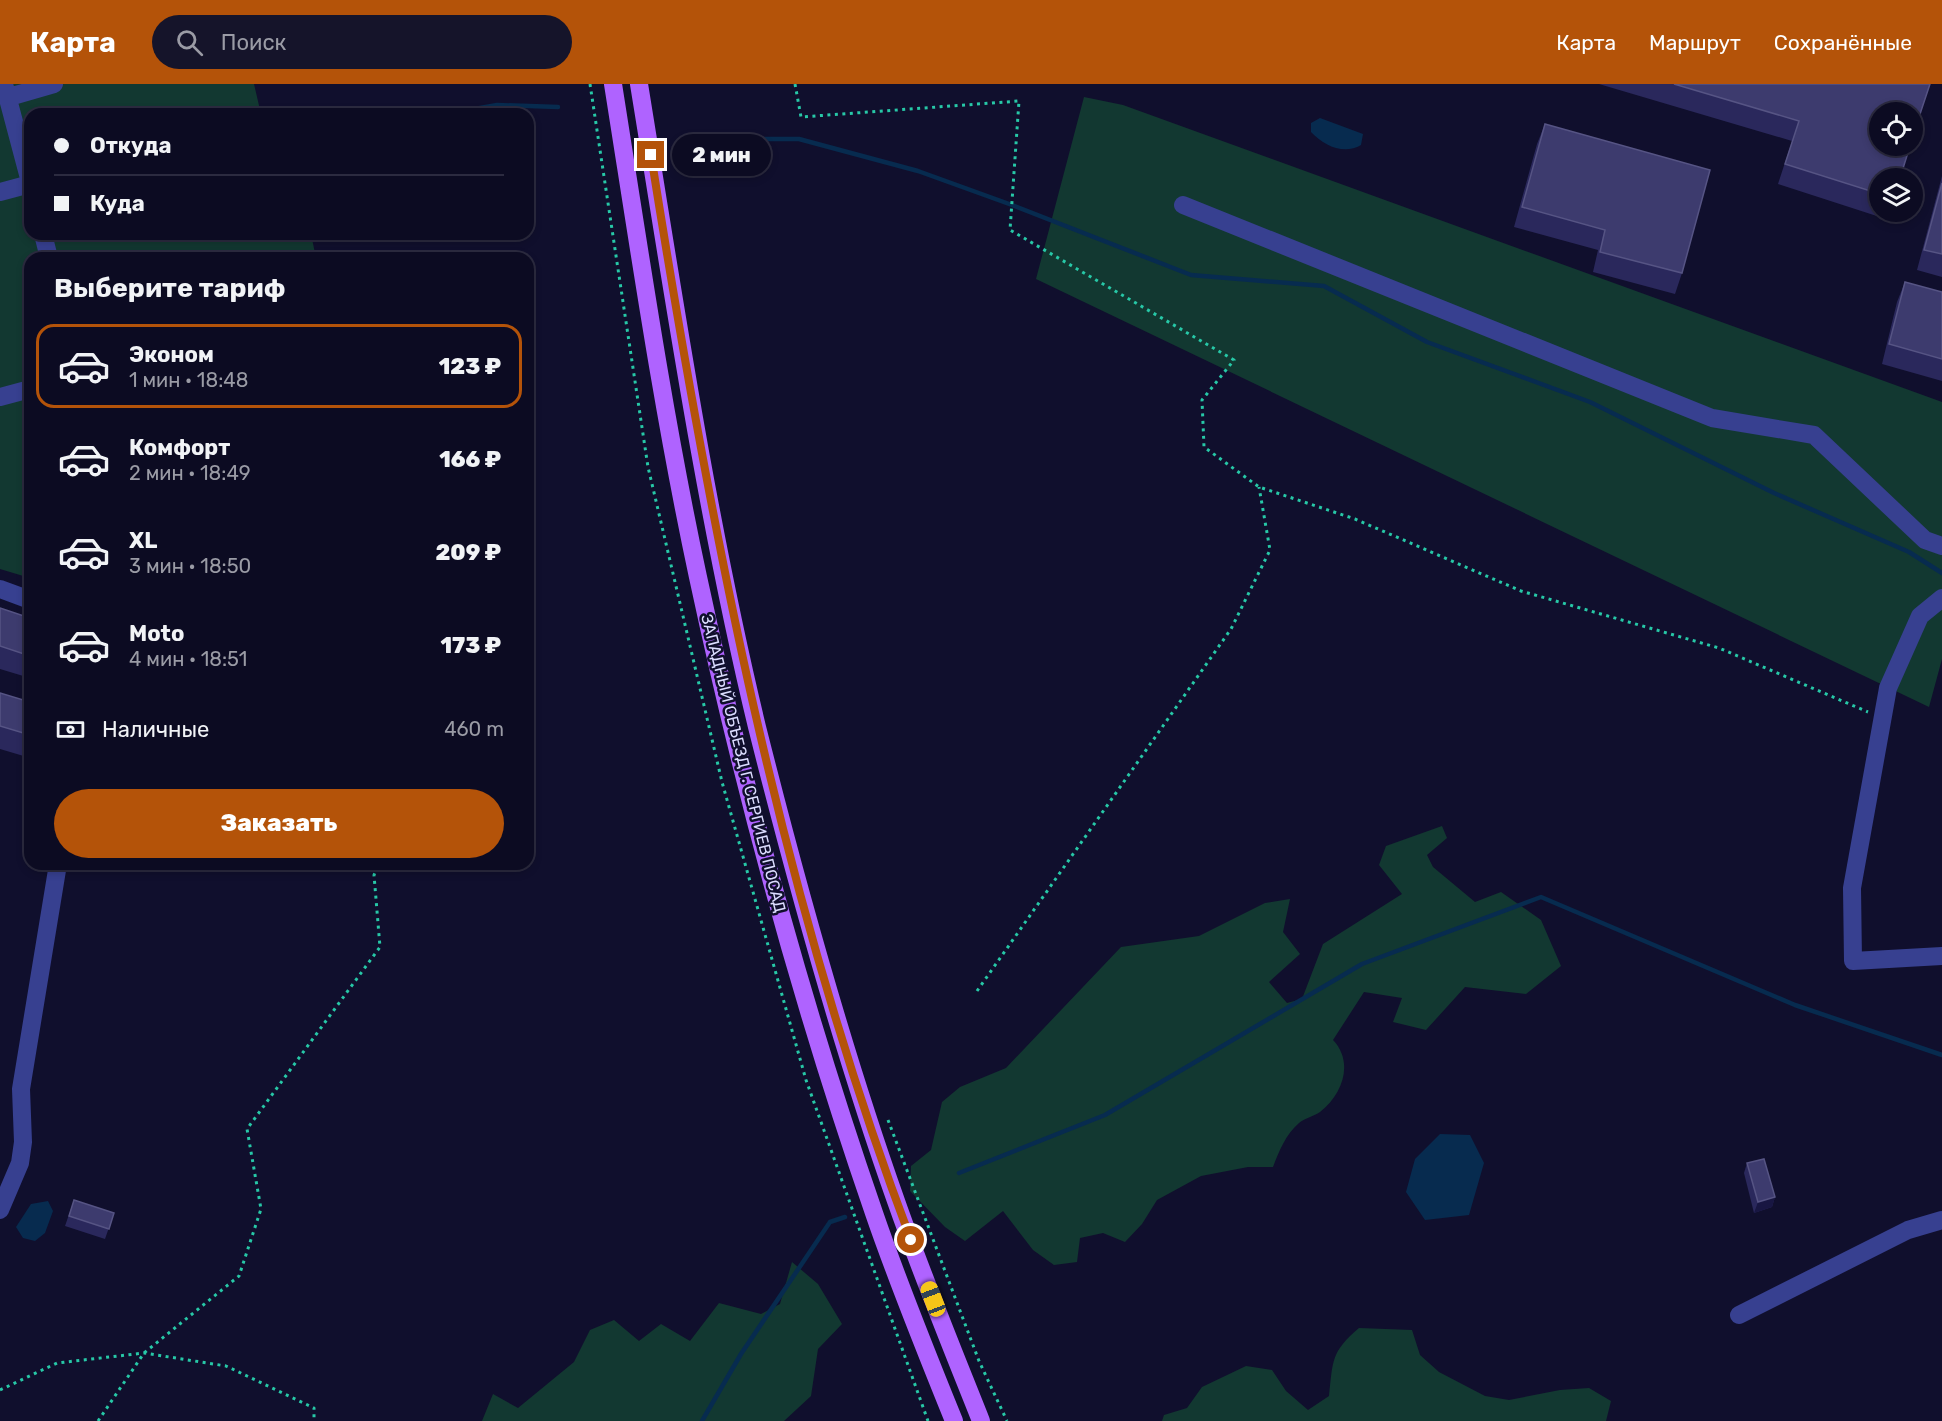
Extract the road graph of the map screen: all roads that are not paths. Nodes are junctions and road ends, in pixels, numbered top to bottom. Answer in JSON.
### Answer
{"nodes":[{"id":1,"x":54,"y":84,"type":"edge"},
{"id":2,"x":612,"y":84,"type":"edge"},
{"id":3,"x":639,"y":84,"type":"edge"},
{"id":4,"x":7,"y":90,"type":"edge"},
{"id":5,"x":24,"y":159,"type":"edge"},
{"id":6,"x":24,"y":185,"type":"edge"},
{"id":7,"x":0,"y":192,"type":"edge"},
{"id":8,"x":1183,"y":205,"type":"dead end"},
{"id":9,"x":24,"y":391,"type":"edge"},
{"id":10,"x":0,"y":397,"type":"edge"},
{"id":11,"x":1942,"y":546,"type":"edge"},
{"id":12,"x":0,"y":589,"type":"edge"},
{"id":13,"x":24,"y":598,"type":"edge"},
{"id":14,"x":1942,"y":598,"type":"edge"},
{"id":15,"x":57,"y":870,"type":"edge"},
{"id":16,"x":1942,"y":956,"type":"edge"},
{"id":17,"x":0,"y":1210,"type":"edge"},
{"id":18,"x":1942,"y":1220,"type":"edge"},
{"id":19,"x":1739,"y":1315,"type":"dead end"},
{"id":20,"x":954,"y":1421,"type":"edge"},
{"id":21,"x":981,"y":1421,"type":"edge"}],
"edges":[{"from":1,"to":4,"type":"street"},
{"from":2,"to":20,"type":"main road","name":"ЗАПАДНЫЙ ОБЪЕЗД Г. СЕРГИЕВ ПОСАД"},
{"from":3,"to":21,"type":"main road","name":"ЗАПАДНЫЙ ОБЪЕЗД Г. СЕРГИЕВ ПОСАД"},
{"from":4,"to":5,"type":"street"},
{"from":6,"to":7,"type":"street"},
{"from":8,"to":11,"type":"street"},
{"from":9,"to":10,"type":"street"},
{"from":12,"to":13,"type":"street"},
{"from":14,"to":16,"type":"street"},
{"from":15,"to":17,"type":"street"},
{"from":18,"to":19,"type":"street"}]}
